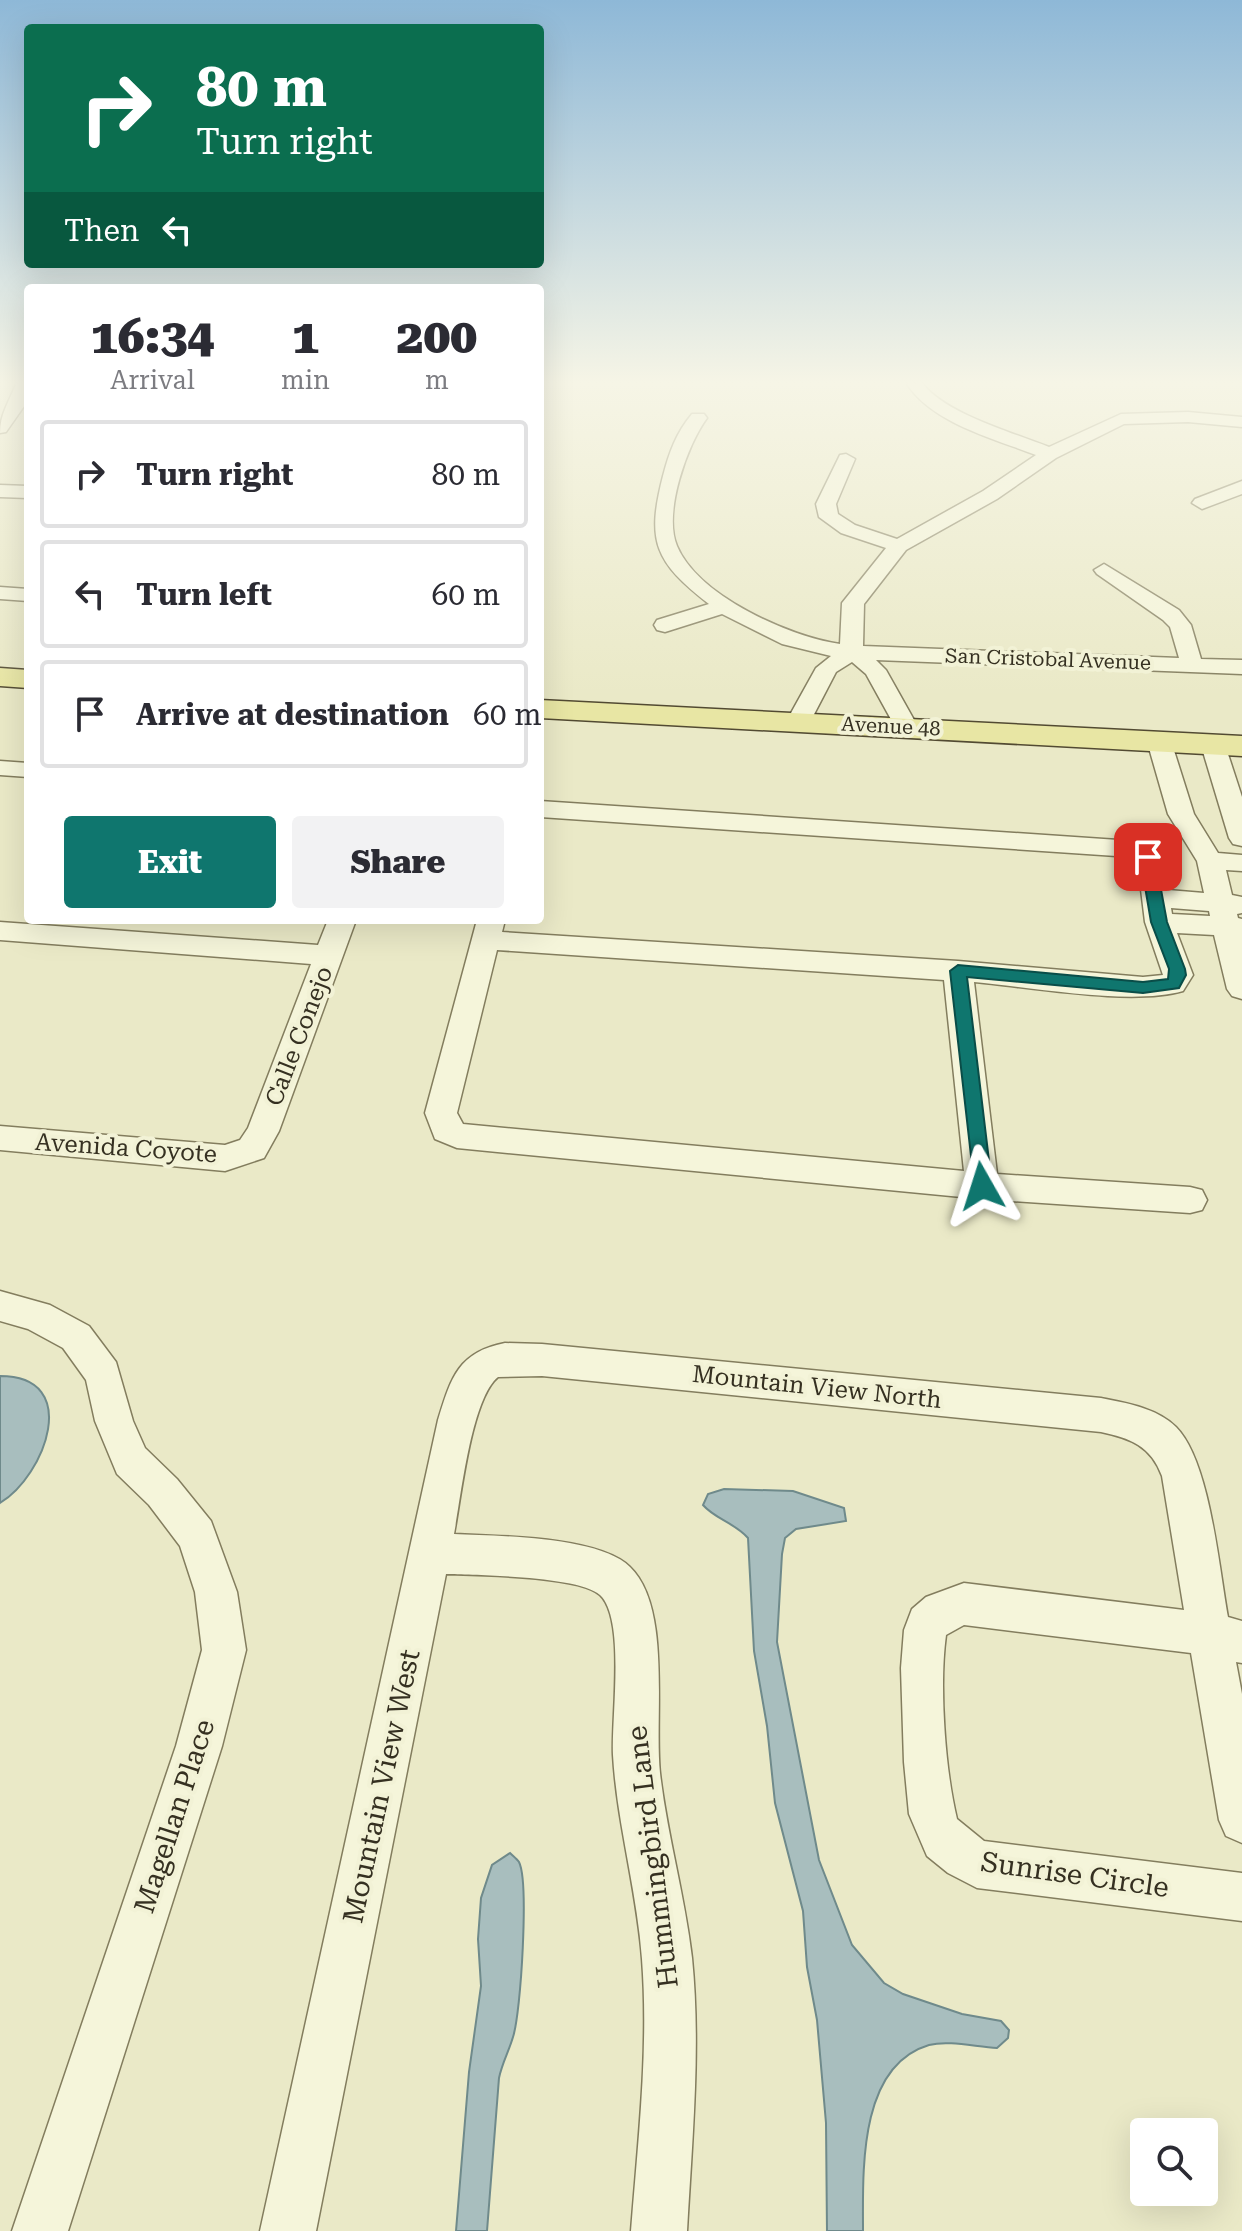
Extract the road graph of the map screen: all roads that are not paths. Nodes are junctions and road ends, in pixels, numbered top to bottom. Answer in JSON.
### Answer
{"nodes":[{"id":1,"x":670,"y":488,"type":"edge"},
{"id":2,"x":833,"y":488,"type":"edge"},
{"id":3,"x":1000,"y":488,"type":"edge"},
{"id":4,"x":1239,"y":488,"type":"edge"},
{"id":5,"x":0,"y":491,"type":"edge"},
{"id":6,"x":24,"y":492,"type":"edge"},
{"id":7,"x":1202,"y":503,"type":"dead end"},
{"id":8,"x":899,"y":546,"type":"junction"},
{"id":9,"x":1104,"y":570,"type":"dead end"},
{"id":10,"x":0,"y":593,"type":"edge"},
{"id":11,"x":24,"y":595,"type":"edge"},
{"id":12,"x":722,"y":607,"type":"junction"},
{"id":13,"x":665,"y":625,"type":"dead end"},
{"id":14,"x":853,"y":652,"type":"junction"},
{"id":15,"x":1192,"y":665,"type":"junction"},
{"id":16,"x":1242,"y":667,"type":"edge"},
{"id":17,"x":0,"y":677,"type":"edge"},
{"id":18,"x":24,"y":679,"type":"edge"},
{"id":19,"x":544,"y":709,"type":"edge"},
{"id":20,"x":798,"y":722,"type":"junction"},
{"id":21,"x":906,"y":727,"type":"junction"},
{"id":22,"x":1159,"y":741,"type":"junction"},
{"id":23,"x":1228,"y":745,"type":"edge"},
{"id":24,"x":0,"y":768,"type":"edge"},
{"id":25,"x":24,"y":770,"type":"edge"},
{"id":26,"x":544,"y":809,"type":"edge"},
{"id":27,"x":1242,"y":838,"type":"edge"},
{"id":28,"x":1210,"y":861,"type":"junction"},
{"id":29,"x":1242,"y":863,"type":"edge"},
{"id":30,"x":1157,"y":910,"type":"junction"},
{"id":31,"x":1233,"y":916,"type":"edge"},
{"id":32,"x":341,"y":924,"type":"edge"},
{"id":33,"x":488,"y":930,"type":"edge"},
{"id":34,"x":0,"y":931,"type":"edge"},
{"id":35,"x":329,"y":956,"type":"junction"},
{"id":36,"x":958,"y":971,"type":"junction"},
{"id":37,"x":1242,"y":989,"type":"edge"},
{"id":38,"x":0,"y":1138,"type":"edge"},
{"id":39,"x":252,"y":1149,"type":"joint"},
{"id":40,"x":982,"y":1186,"type":"junction"},
{"id":41,"x":1190,"y":1200,"type":"dead end"},
{"id":42,"x":0,"y":1306,"type":"edge"},
{"id":43,"x":501,"y":1358,"type":"joint"},
{"id":44,"x":430,"y":1553,"type":"junction"},
{"id":45,"x":1231,"y":1636,"type":"edge"},
{"id":46,"x":1242,"y":1820,"type":"edge"},
{"id":47,"x":1242,"y":1897,"type":"edge"},
{"id":48,"x":40,"y":2231,"type":"edge"},
{"id":49,"x":288,"y":2231,"type":"edge"},
{"id":50,"x":659,"y":2231,"type":"edge"}],
"edges":[{"from":1,"to":12,"type":"street","name":"San Cristobal Avenue"},
{"from":2,"to":8,"type":"street"},
{"from":3,"to":8,"type":"street"},
{"from":4,"to":7,"type":"street"},
{"from":5,"to":6,"type":"street"},
{"from":8,"to":14,"type":"street"},
{"from":9,"to":15,"type":"street"},
{"from":10,"to":11,"type":"street"},
{"from":12,"to":13,"type":"street"},
{"from":12,"to":14,"type":"street","name":"San Cristobal Avenue"},
{"from":14,"to":15,"type":"street","name":"San Cristobal Avenue"},
{"from":14,"to":20,"type":"street"},
{"from":14,"to":21,"type":"street"},
{"from":15,"to":16,"type":"street","name":"San Cristobal Avenue"},
{"from":17,"to":18,"type":"main road"},
{"from":19,"to":20,"type":"main road","name":"Avenue 48"},
{"from":20,"to":21,"type":"main road","name":"Avenue 48"},
{"from":21,"to":22,"type":"main road","name":"Avenue 48"},
{"from":22,"to":23,"type":"main road","name":"Avenue 48"},
{"from":22,"to":28,"type":"street"},
{"from":23,"to":27,"type":"street"},
{"from":24,"to":25,"type":"street"},
{"from":26,"to":30,"type":"street"},
{"from":28,"to":29,"type":"street"},
{"from":28,"to":31,"type":"street"},
{"from":30,"to":31,"type":"street"},
{"from":30,"to":36,"type":"street"},
{"from":31,"to":37,"type":"street"},
{"from":32,"to":35,"type":"street","name":"Calle Conejo"},
{"from":33,"to":36,"type":"street"},
{"from":33,"to":40,"type":"street"},
{"from":34,"to":35,"type":"street"},
{"from":35,"to":39,"type":"street","name":"Calle Conejo"},
{"from":36,"to":40,"type":"street"},
{"from":38,"to":39,"type":"street","name":"Avenida Coyote"},
{"from":40,"to":41,"type":"street"},
{"from":42,"to":48,"type":"street","name":"Magellan Place"},
{"from":43,"to":44,"type":"street","name":"Mountain View West"},
{"from":43,"to":45,"type":"street","name":"Mountain View North"},
{"from":44,"to":49,"type":"street","name":"Mountain View West"},
{"from":44,"to":50,"type":"street","name":"Hummingbird Lane"},
{"from":45,"to":46,"type":"street"},
{"from":45,"to":47,"type":"street","name":"Sunrise Circle"}]}
